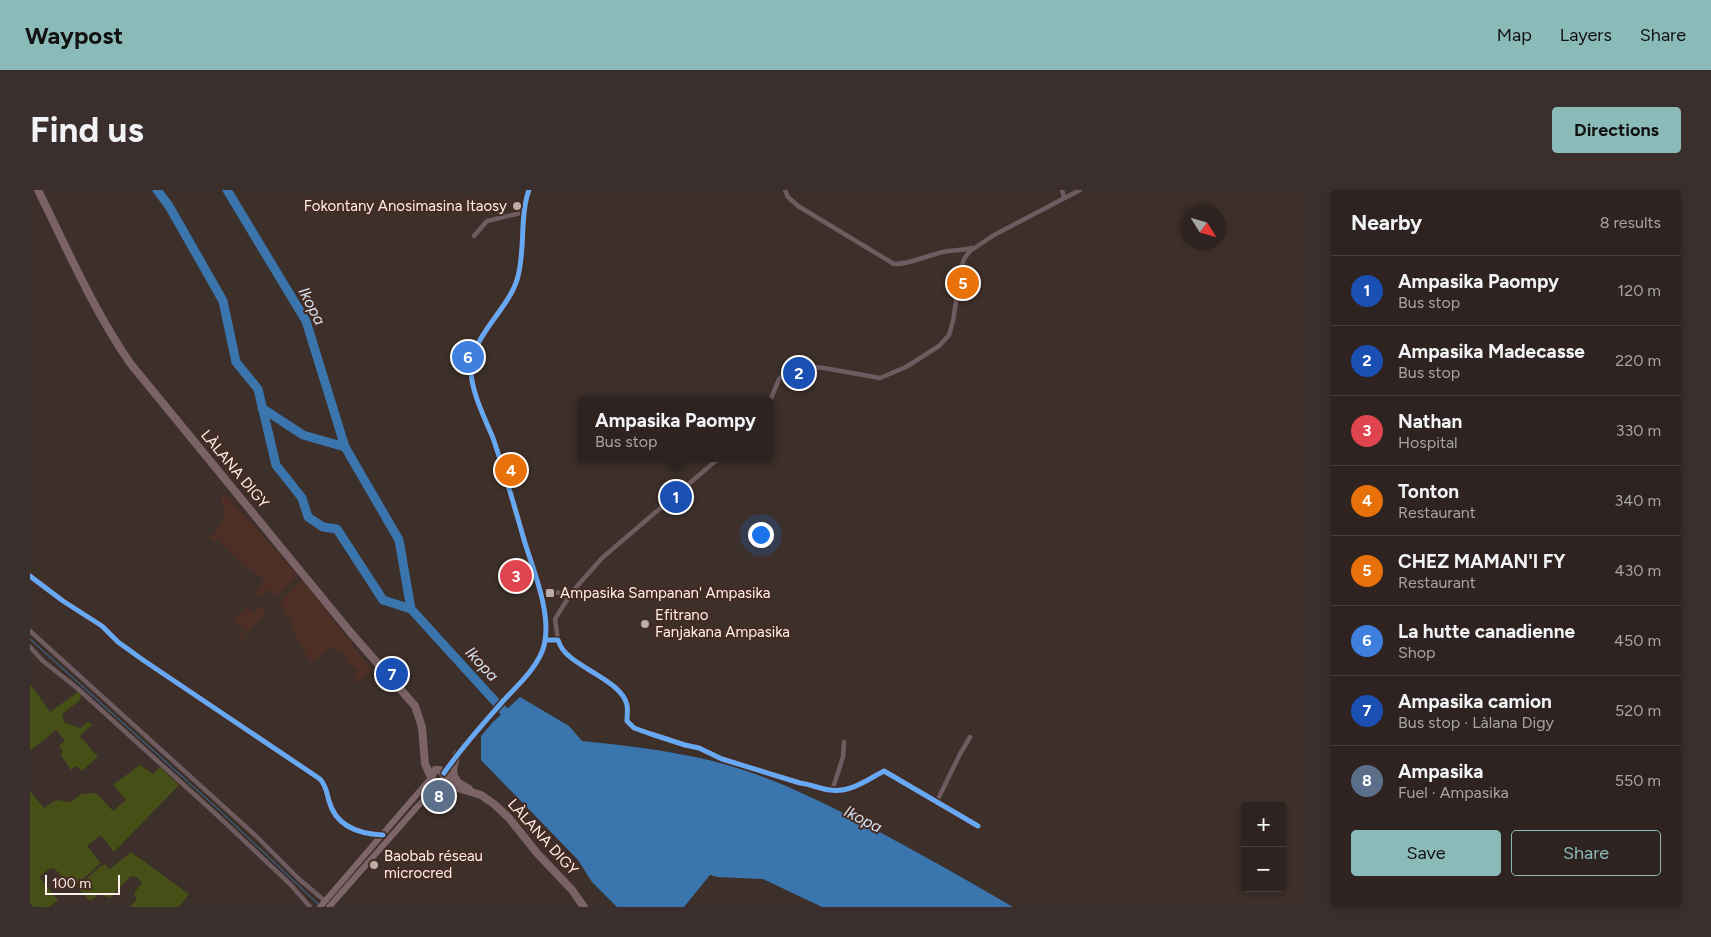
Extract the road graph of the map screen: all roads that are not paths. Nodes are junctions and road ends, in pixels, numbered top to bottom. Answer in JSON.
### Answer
{"nodes":[{"id":1,"x":38,"y":190,"type":"edge"},
{"id":2,"x":529,"y":190,"type":"edge"},
{"id":3,"x":785,"y":190,"type":"edge"},
{"id":4,"x":1062,"y":190,"type":"edge"},
{"id":5,"x":1080,"y":190,"type":"edge"},
{"id":6,"x":1064,"y":198,"type":"junction"},
{"id":7,"x":525,"y":212,"type":"junction"},
{"id":8,"x":474,"y":236,"type":"dead end"},
{"id":9,"x":974,"y":247,"type":"junction"},
{"id":10,"x":772,"y":397,"type":"edge"},
{"id":11,"x":714,"y":462,"type":"edge"},
{"id":12,"x":30,"y":576,"type":"edge"},
{"id":13,"x":572,"y":592,"type":"junction"},
{"id":14,"x":540,"y":596,"type":"junction"},
{"id":15,"x":30,"y":631,"type":"edge"},
{"id":16,"x":545,"y":640,"type":"junction"},
{"id":17,"x":558,"y":640,"type":"junction"},
{"id":18,"x":30,"y":648,"type":"edge"},
{"id":19,"x":970,"y":737,"type":"dead end"},
{"id":20,"x":844,"y":742,"type":"dead end"},
{"id":21,"x":424,"y":751,"type":"junction"},
{"id":22,"x":459,"y":752,"type":"junction"},
{"id":23,"x":442,"y":772,"type":"junction"},
{"id":24,"x":431,"y":777,"type":"junction"},
{"id":25,"x":441,"y":783,"type":"junction"},
{"id":26,"x":457,"y":785,"type":"junction"},
{"id":27,"x":832,"y":790,"type":"junction"},
{"id":28,"x":426,"y":797,"type":"junction"},
{"id":29,"x":937,"y":802,"type":"junction"},
{"id":30,"x":978,"y":826,"type":"dead end"},
{"id":31,"x":383,"y":835,"type":"junction"},
{"id":32,"x":326,"y":905,"type":"edge"},
{"id":33,"x":310,"y":907,"type":"edge"},
{"id":34,"x":584,"y":907,"type":"edge"}],
"edges":[{"from":1,"to":21,"type":"main road","name":"LÀLANA DIGY"},
{"from":2,"to":7,"type":"street"},
{"from":3,"to":9,"type":"street"},
{"from":4,"to":6,"type":"street"},
{"from":5,"to":6,"type":"street"},
{"from":6,"to":9,"type":"street"},
{"from":7,"to":8,"type":"street"},
{"from":7,"to":14,"type":"street"},
{"from":9,"to":10,"type":"street"},
{"from":11,"to":13,"type":"street"},
{"from":12,"to":31,"type":"street"},
{"from":13,"to":14,"type":"street"},
{"from":13,"to":17,"type":"street"},
{"from":14,"to":16,"type":"street"},
{"from":15,"to":32,"type":"street"},
{"from":16,"to":17,"type":"street"},
{"from":16,"to":22,"type":"street"},
{"from":17,"to":27,"type":"street"},
{"from":18,"to":33,"type":"street"},
{"from":19,"to":29,"type":"street"},
{"from":20,"to":27,"type":"street"},
{"from":21,"to":23,"type":"main road"},
{"from":21,"to":24,"type":"main road","name":"LÀLANA DIGY"},
{"from":22,"to":23,"type":"street"},
{"from":22,"to":26,"type":"main road"},
{"from":23,"to":24,"type":"main road"},
{"from":23,"to":25,"type":"main road"},
{"from":23,"to":26,"type":"main road"},
{"from":24,"to":25,"type":"main road"},
{"from":24,"to":31,"type":"main road"},
{"from":25,"to":26,"type":"main road"},
{"from":25,"to":28,"type":"main road"},
{"from":26,"to":28,"type":"main road"},
{"from":26,"to":34,"type":"main road","name":"LÀLANA DIGY"},
{"from":27,"to":29,"type":"street"},
{"from":28,"to":32,"type":"main road"},
{"from":29,"to":30,"type":"street"},
{"from":31,"to":32,"type":"main road"}]}
